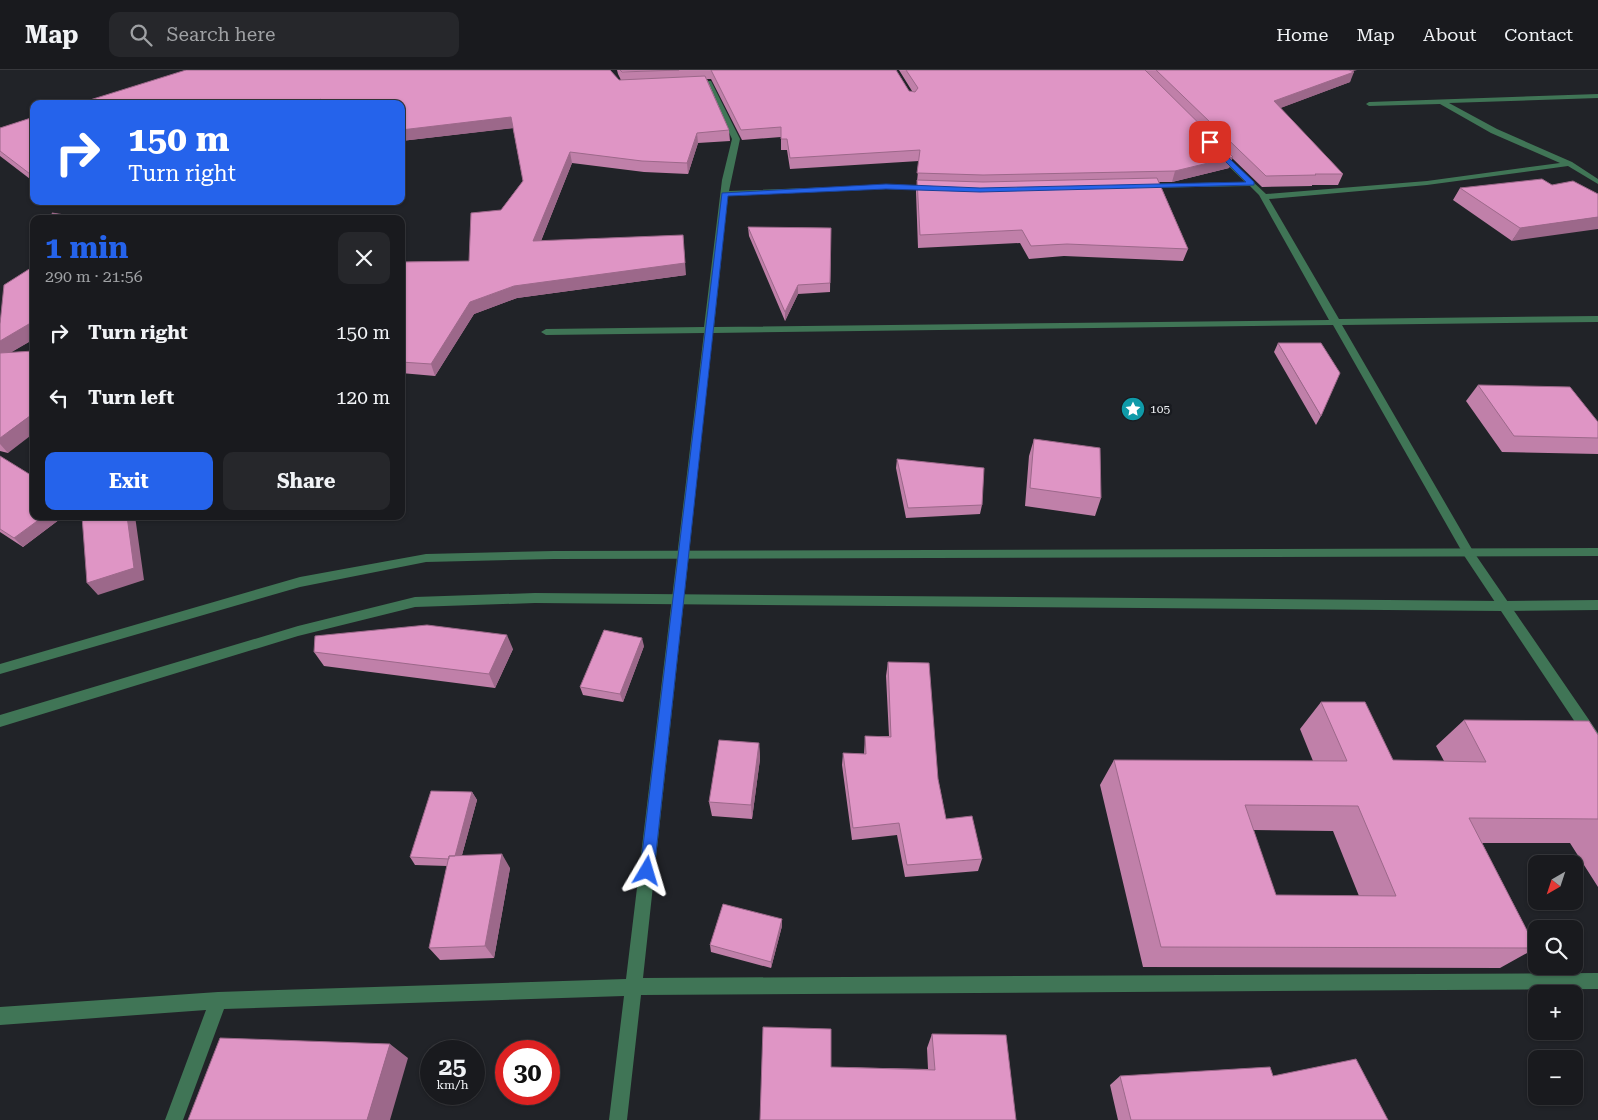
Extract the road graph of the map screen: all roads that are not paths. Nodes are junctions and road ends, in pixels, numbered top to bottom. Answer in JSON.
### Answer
{"nodes":[{"id":1,"x":680,"y":83,"type":"edge"},
{"id":2,"x":1598,"y":96,"type":"edge"},
{"id":3,"x":1440,"y":102,"type":"junction"},
{"id":4,"x":1369,"y":104,"type":"dead end"},
{"id":5,"x":1210,"y":142,"type":"edge"},
{"id":6,"x":1569,"y":164,"type":"junction"},
{"id":7,"x":1598,"y":182,"type":"edge"},
{"id":8,"x":1252,"y":184,"type":"junction"},
{"id":9,"x":1135,"y":186,"type":"edge"},
{"id":10,"x":943,"y":189,"type":"edge"},
{"id":11,"x":725,"y":194,"type":"junction"},
{"id":12,"x":1264,"y":198,"type":"junction"},
{"id":13,"x":1598,"y":319,"type":"edge"},
{"id":14,"x":1336,"y":322,"type":"junction"},
{"id":15,"x":709,"y":330,"type":"junction"},
{"id":16,"x":546,"y":332,"type":"dead end"},
{"id":17,"x":1598,"y":552,"type":"edge"},
{"id":18,"x":1469,"y":554,"type":"junction"},
{"id":19,"x":683,"y":555,"type":"junction"},
{"id":20,"x":678,"y":600,"type":"junction"},
{"id":21,"x":1598,"y":605,"type":"edge"},
{"id":22,"x":1503,"y":606,"type":"junction"},
{"id":23,"x":0,"y":669,"type":"edge"},
{"id":24,"x":0,"y":721,"type":"edge"},
{"id":25,"x":1598,"y":746,"type":"edge"},
{"id":26,"x":1598,"y":981,"type":"edge"},
{"id":27,"x":633,"y":987,"type":"junction"},
{"id":28,"x":218,"y":1001,"type":"junction"},
{"id":29,"x":0,"y":1016,"type":"edge"},
{"id":30,"x":174,"y":1120,"type":"edge"},
{"id":31,"x":618,"y":1120,"type":"edge"}],
"edges":[{"from":1,"to":11,"type":"street"},
{"from":2,"to":3,"type":"street"},
{"from":3,"to":4,"type":"street"},
{"from":3,"to":6,"type":"street"},
{"from":5,"to":8,"type":"street"},
{"from":6,"to":7,"type":"street"},
{"from":6,"to":12,"type":"street"},
{"from":8,"to":9,"type":"street"},
{"from":8,"to":12,"type":"street"},
{"from":10,"to":11,"type":"street"},
{"from":11,"to":15,"type":"street"},
{"from":12,"to":14,"type":"street"},
{"from":13,"to":14,"type":"street"},
{"from":14,"to":15,"type":"street"},
{"from":14,"to":18,"type":"street"},
{"from":15,"to":16,"type":"street"},
{"from":15,"to":19,"type":"street"},
{"from":17,"to":18,"type":"street"},
{"from":18,"to":19,"type":"street"},
{"from":18,"to":22,"type":"street"},
{"from":19,"to":20,"type":"street"},
{"from":19,"to":23,"type":"street"},
{"from":20,"to":22,"type":"street"},
{"from":20,"to":24,"type":"street"},
{"from":20,"to":27,"type":"street"},
{"from":21,"to":22,"type":"street"},
{"from":22,"to":25,"type":"street"},
{"from":26,"to":27,"type":"street"},
{"from":27,"to":28,"type":"street"},
{"from":27,"to":31,"type":"street"},
{"from":28,"to":29,"type":"street"},
{"from":28,"to":30,"type":"street"}]}
